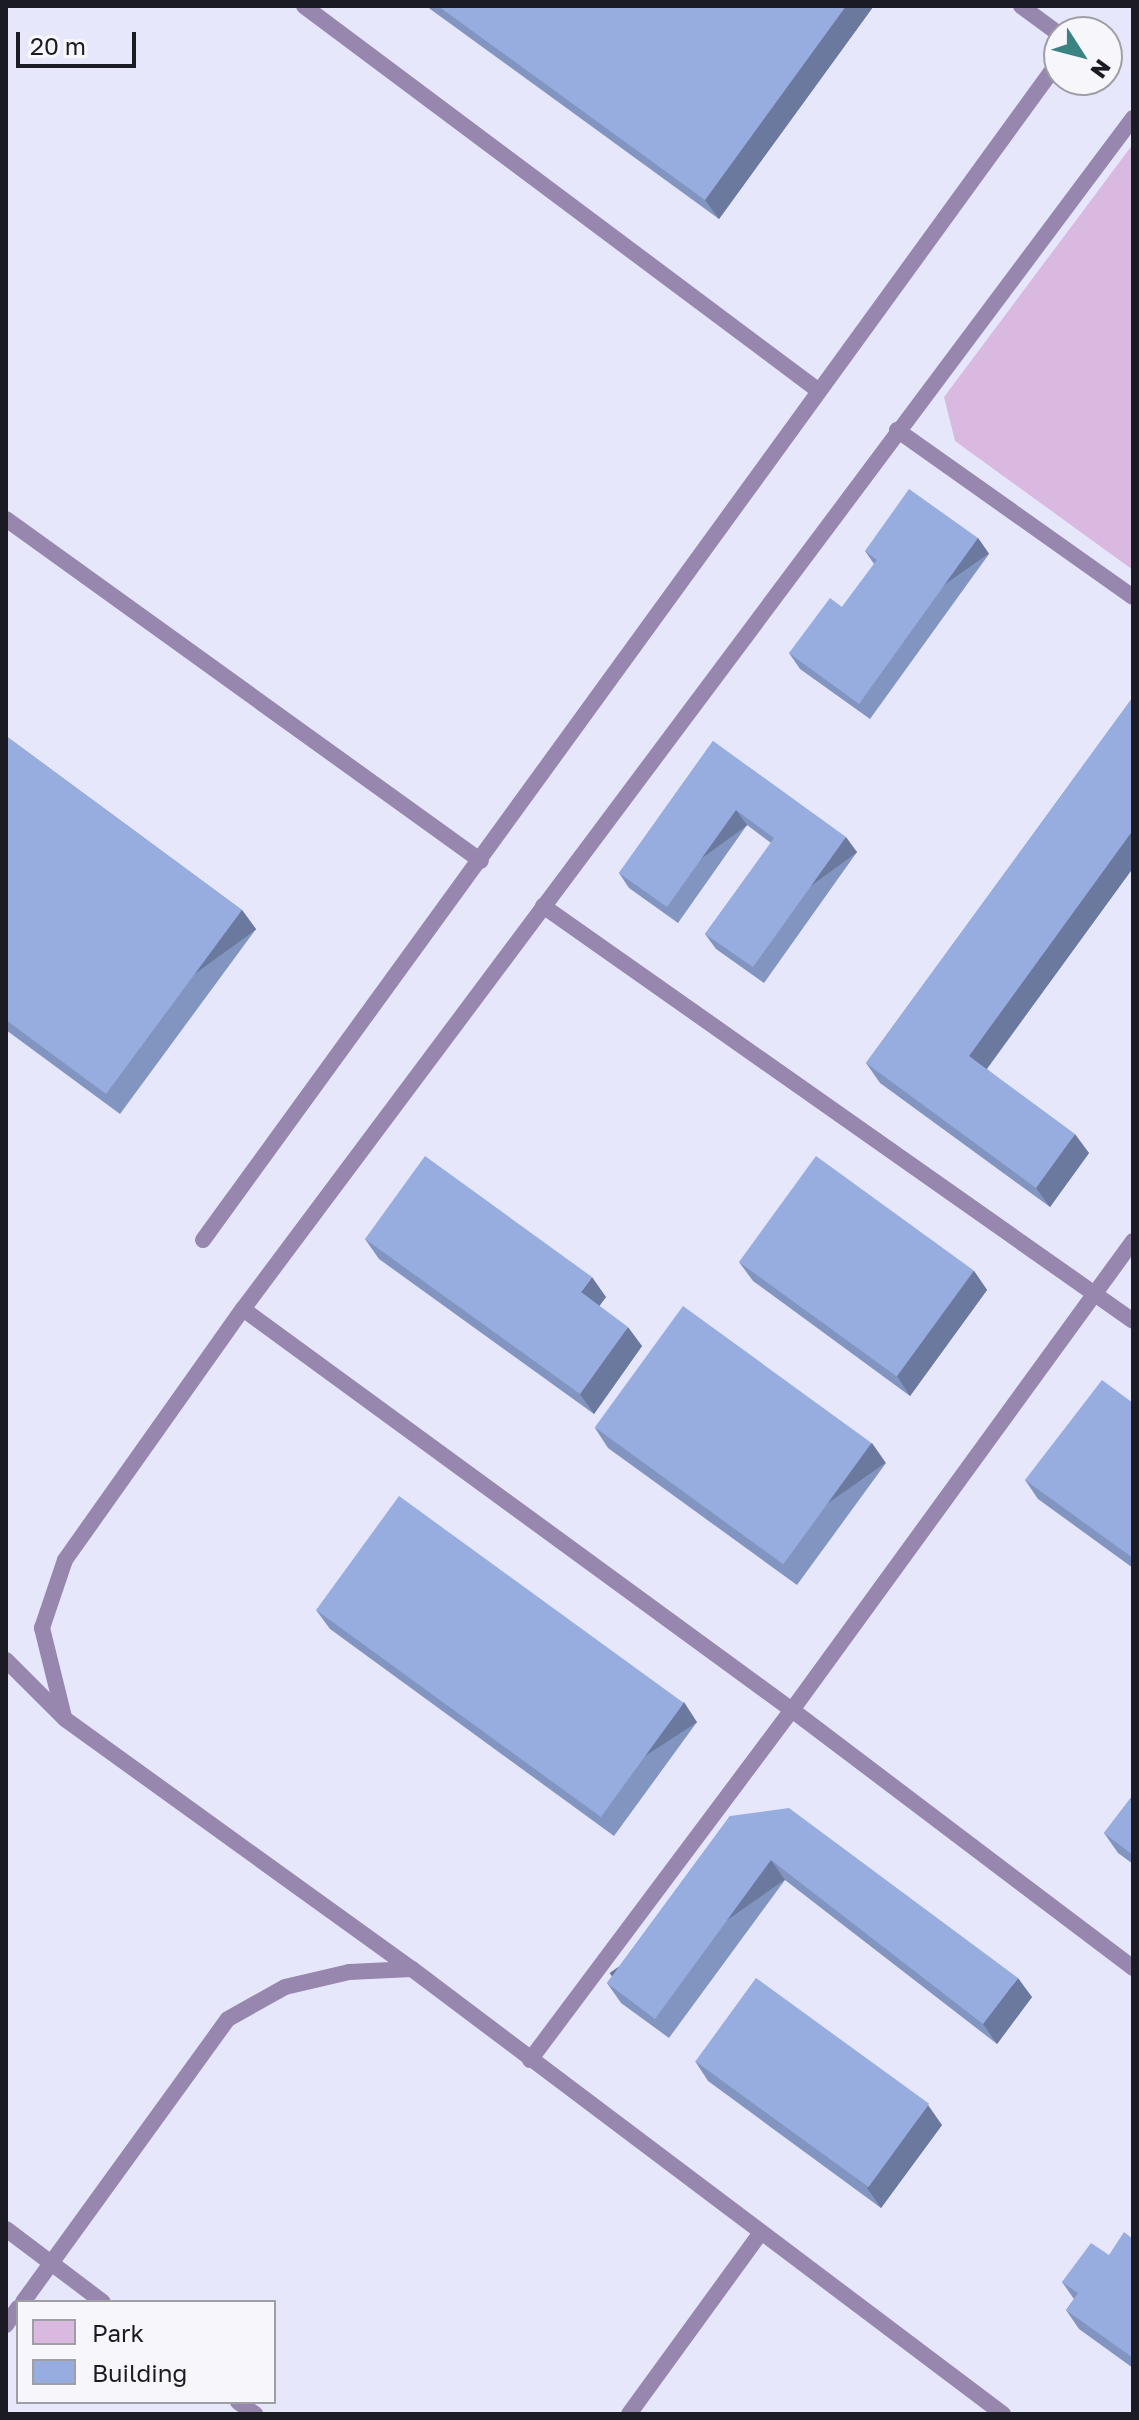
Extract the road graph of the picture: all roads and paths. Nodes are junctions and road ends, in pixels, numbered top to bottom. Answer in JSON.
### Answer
{"nodes":[{"id":1,"x":304,"y":6,"type":"edge"},
{"id":2,"x":1021,"y":6,"type":"edge"},
{"id":3,"x":1043,"y":22,"type":"edge"},
{"id":4,"x":1043,"y":83,"type":"edge"},
{"id":5,"x":1133,"y":118,"type":"edge"},
{"id":6,"x":819,"y":391,"type":"junction"},
{"id":7,"x":897,"y":430,"type":"junction"},
{"id":8,"x":6,"y":519,"type":"edge"},
{"id":9,"x":1133,"y":597,"type":"edge"},
{"id":10,"x":481,"y":861,"type":"junction"},
{"id":11,"x":543,"y":906,"type":"junction"},
{"id":12,"x":203,"y":1240,"type":"dead end"},
{"id":13,"x":1133,"y":1241,"type":"edge"},
{"id":14,"x":1096,"y":1293,"type":"junction"},
{"id":15,"x":243,"y":1309,"type":"junction"},
{"id":16,"x":1133,"y":1321,"type":"edge"},
{"id":17,"x":6,"y":1660,"type":"edge"},
{"id":18,"x":792,"y":1710,"type":"junction"},
{"id":19,"x":65,"y":1719,"type":"junction"},
{"id":20,"x":1133,"y":1968,"type":"edge"},
{"id":21,"x":412,"y":1969,"type":"junction"},
{"id":22,"x":530,"y":2060,"type":"junction"},
{"id":23,"x":6,"y":2229,"type":"edge"},
{"id":24,"x":760,"y":2234,"type":"junction"},
{"id":25,"x":50,"y":2263,"type":"junction"},
{"id":26,"x":24,"y":2300,"type":"edge"},
{"id":27,"x":100,"y":2300,"type":"edge"},
{"id":28,"x":629,"y":2414,"type":"edge"},
{"id":29,"x":1003,"y":2414,"type":"edge"}],
"edges":[{"from":1,"to":6,"type":"lane"},
{"from":2,"to":3,"type":"lane"},
{"from":4,"to":6,"type":"lane"},
{"from":5,"to":7,"type":"lane"},
{"from":6,"to":10,"type":"lane"},
{"from":7,"to":9,"type":"lane"},
{"from":7,"to":11,"type":"lane"},
{"from":8,"to":10,"type":"lane"},
{"from":10,"to":12,"type":"lane"},
{"from":11,"to":14,"type":"lane"},
{"from":11,"to":15,"type":"lane"},
{"from":13,"to":14,"type":"lane"},
{"from":14,"to":16,"type":"lane"},
{"from":14,"to":18,"type":"lane"},
{"from":15,"to":18,"type":"lane"},
{"from":15,"to":19,"type":"lane"},
{"from":17,"to":19,"type":"lane"},
{"from":18,"to":20,"type":"lane"},
{"from":18,"to":22,"type":"lane"},
{"from":19,"to":21,"type":"lane"},
{"from":21,"to":22,"type":"lane"},
{"from":21,"to":25,"type":"lane"},
{"from":22,"to":24,"type":"lane"},
{"from":23,"to":25,"type":"lane"},
{"from":24,"to":28,"type":"lane"},
{"from":24,"to":29,"type":"lane"},
{"from":25,"to":26,"type":"lane"},
{"from":25,"to":27,"type":"lane"}]}
